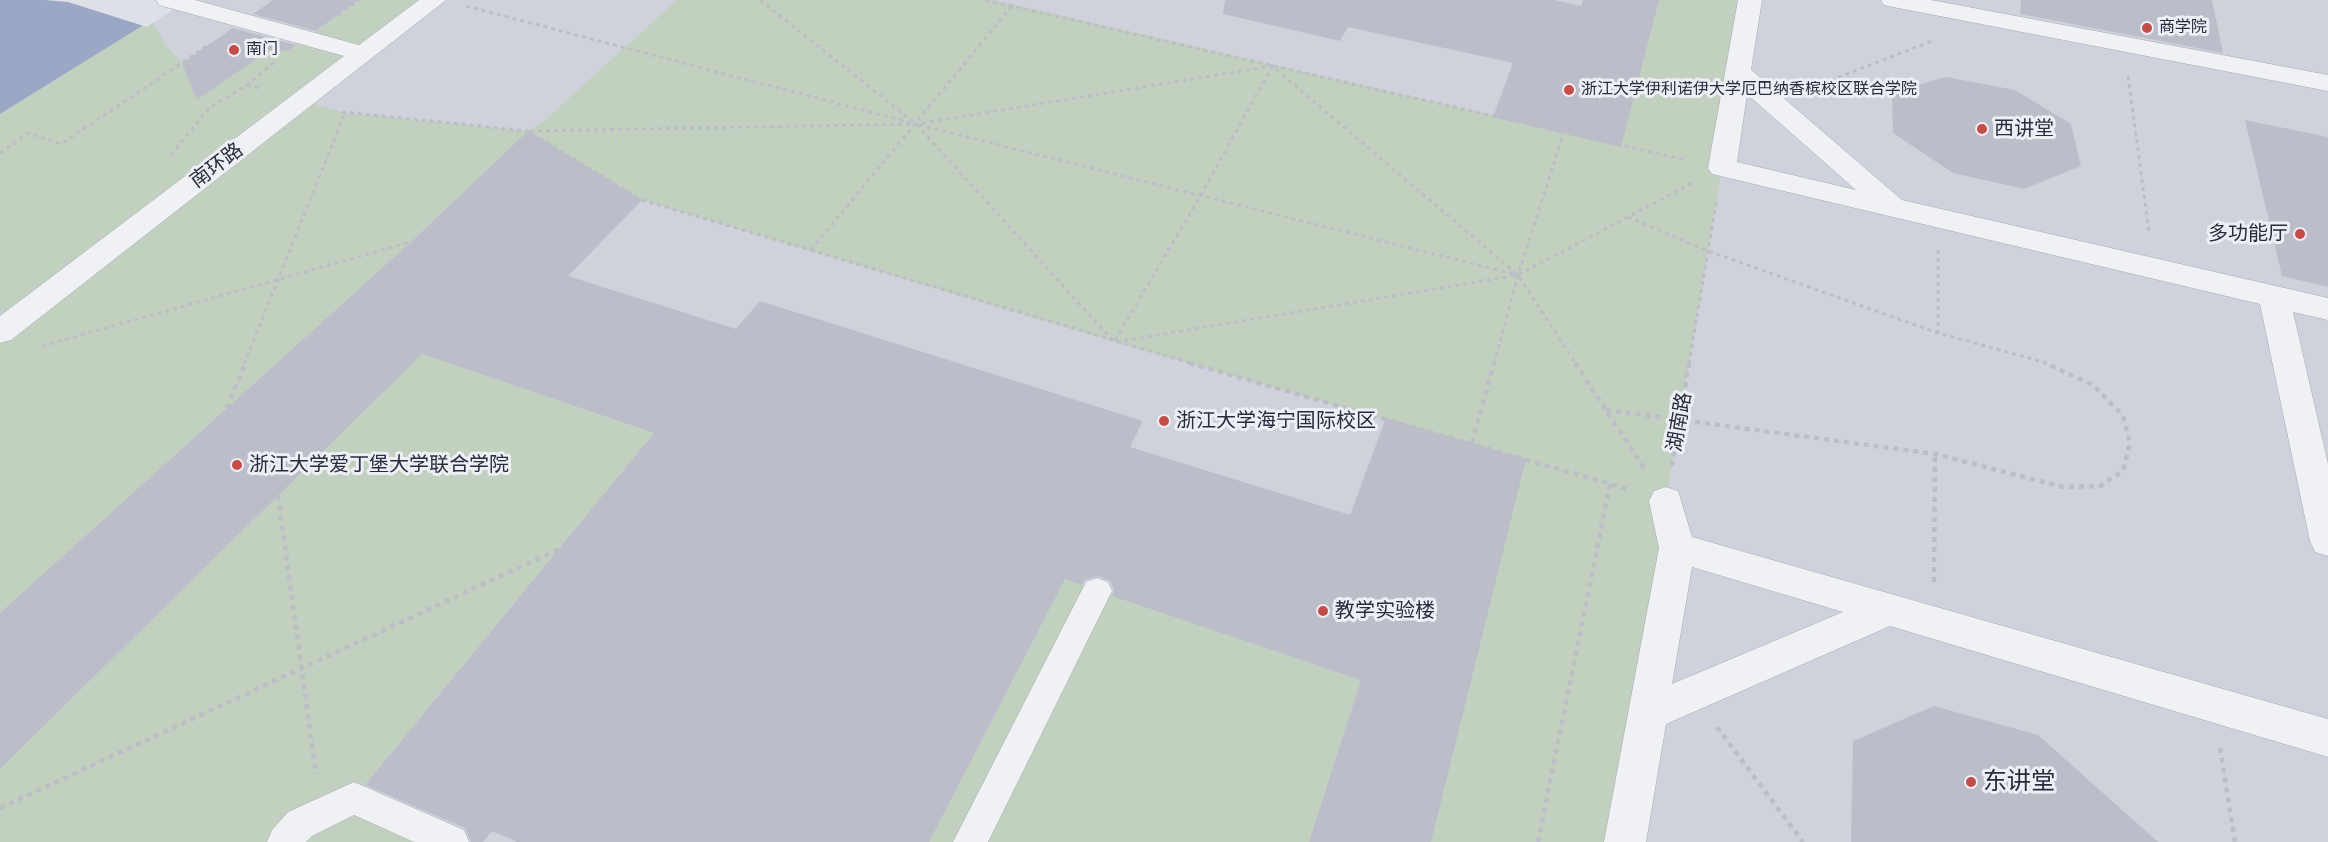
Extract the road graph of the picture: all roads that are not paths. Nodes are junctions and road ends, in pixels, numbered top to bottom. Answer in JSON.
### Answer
{"nodes":[{"id":1,"x":168,"y":0,"type":"edge"},
{"id":2,"x":1750,"y":0,"type":"edge"},
{"id":3,"x":1893,"y":0,"type":"edge"},
{"id":4,"x":445,"y":2,"type":"edge"},
{"id":5,"x":208,"y":7,"type":"edge"},
{"id":6,"x":363,"y":54,"type":"junction"},
{"id":7,"x":1738,"y":72,"type":"junction"},
{"id":8,"x":2328,"y":83,"type":"edge"},
{"id":9,"x":1895,"y":208,"type":"junction"},
{"id":10,"x":2274,"y":297,"type":"junction"},
{"id":11,"x":2328,"y":309,"type":"edge"},
{"id":12,"x":0,"y":332,"type":"edge"},
{"id":13,"x":1666,"y":501,"type":"road end"},
{"id":14,"x":2328,"y":541,"type":"edge"},
{"id":15,"x":1677,"y":548,"type":"junction"},
{"id":16,"x":1097,"y":591,"type":"dead end"},
{"id":17,"x":1889,"y":610,"type":"junction"},
{"id":18,"x":1647,"y":713,"type":"junction"},
{"id":19,"x":2328,"y":738,"type":"edge"},
{"id":20,"x":284,"y":842,"type":"edge"},
{"id":21,"x":452,"y":842,"type":"edge"},
{"id":22,"x":970,"y":842,"type":"edge"},
{"id":23,"x":1625,"y":842,"type":"edge"}],
"edges":[{"from":1,"to":5,"type":"street"},
{"from":2,"to":7,"type":"street"},
{"from":3,"to":8,"type":"street"},
{"from":4,"to":6,"type":"street","name":"南环路"},
{"from":5,"to":6,"type":"street"},
{"from":6,"to":12,"type":"street","name":"南环路"},
{"from":7,"to":9,"type":"street"},
{"from":7,"to":9,"type":"street"},
{"from":9,"to":10,"type":"street"},
{"from":10,"to":11,"type":"street"},
{"from":10,"to":14,"type":"street"},
{"from":13,"to":15,"type":"street"},
{"from":15,"to":17,"type":"street"},
{"from":15,"to":18,"type":"street"},
{"from":16,"to":22,"type":"lane"},
{"from":17,"to":18,"type":"street"},
{"from":17,"to":19,"type":"street"},
{"from":18,"to":23,"type":"street"},
{"from":20,"to":21,"type":"lane"}]}
